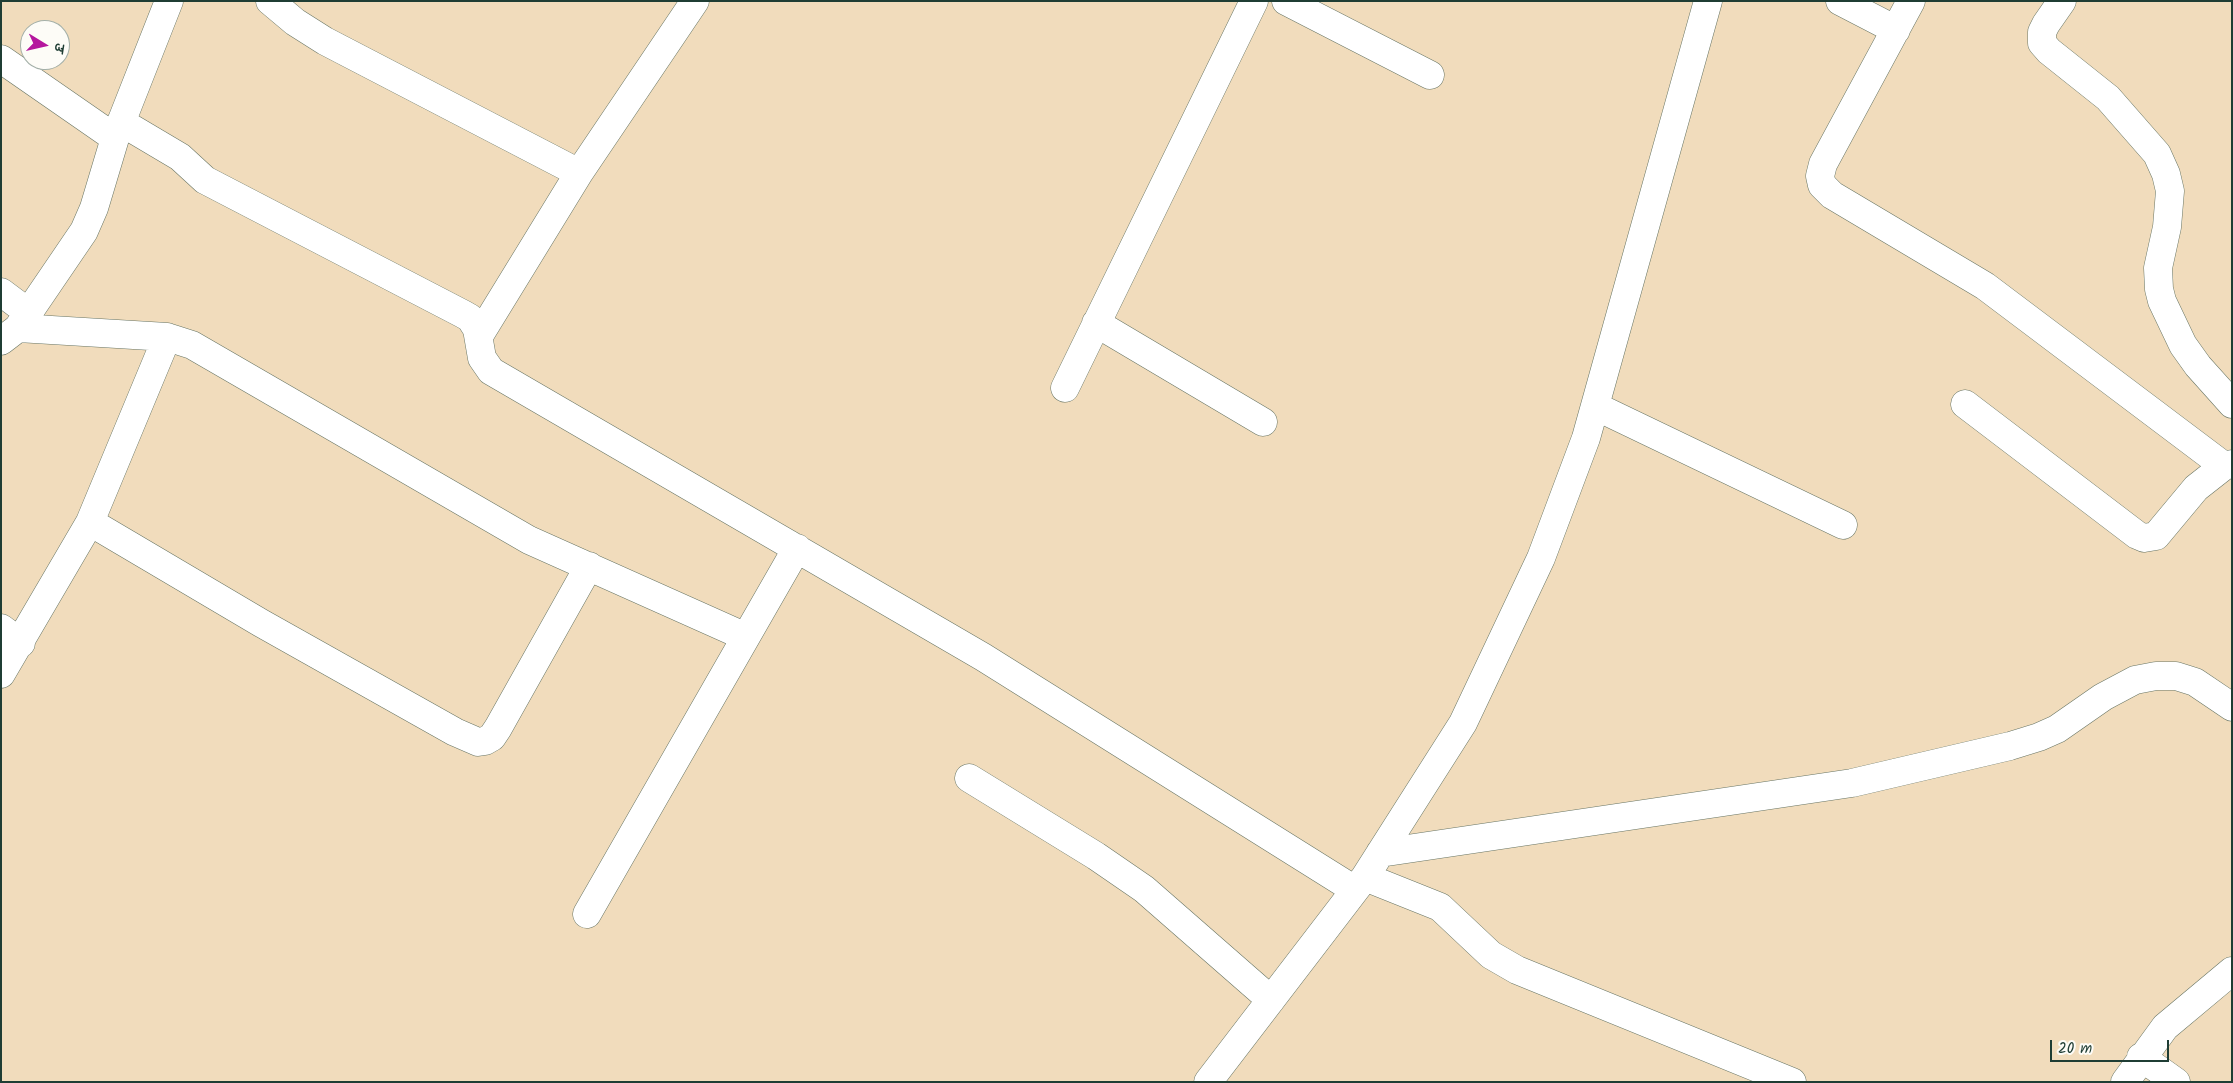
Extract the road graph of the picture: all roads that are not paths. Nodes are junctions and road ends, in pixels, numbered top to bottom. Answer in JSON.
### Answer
{"nodes":[{"id":1,"x":169,"y":1,"type":"edge"},
{"id":2,"x":270,"y":1,"type":"edge"},
{"id":3,"x":695,"y":1,"type":"edge"},
{"id":4,"x":1254,"y":1,"type":"edge"},
{"id":5,"x":1286,"y":1,"type":"edge"},
{"id":6,"x":1708,"y":1,"type":"edge"},
{"id":7,"x":1840,"y":1,"type":"edge"},
{"id":8,"x":1911,"y":1,"type":"edge"},
{"id":9,"x":2062,"y":1,"type":"edge"},
{"id":10,"x":1896,"y":30,"type":"junction"},
{"id":11,"x":1,"y":59,"type":"edge"},
{"id":12,"x":1430,"y":75,"type":"dead end"},
{"id":13,"x":118,"y":130,"type":"junction"},
{"id":14,"x":579,"y":173,"type":"junction"},
{"id":15,"x":1,"y":292,"type":"edge"},
{"id":16,"x":1096,"y":323,"type":"junction"},
{"id":17,"x":16,"y":327,"type":"edge"},
{"id":18,"x":479,"y":336,"type":"junction"},
{"id":19,"x":168,"y":337,"type":"junction"},
{"id":20,"x":1065,"y":388,"type":"dead end"},
{"id":21,"x":1965,"y":404,"type":"dead end"},
{"id":22,"x":2232,"y":404,"type":"edge"},
{"id":23,"x":1595,"y":406,"type":"junction"},
{"id":24,"x":1263,"y":422,"type":"dead end"},
{"id":25,"x":2228,"y":465,"type":"edge"},
{"id":26,"x":90,"y":522,"type":"junction"},
{"id":27,"x":1843,"y":525,"type":"dead end"},
{"id":28,"x":797,"y":548,"type":"junction"},
{"id":29,"x":589,"y":566,"type":"junction"},
{"id":30,"x":11,"y":635,"type":"edge"},
{"id":31,"x":746,"y":637,"type":"junction"},
{"id":32,"x":1,"y":674,"type":"edge"},
{"id":33,"x":2232,"y":707,"type":"edge"},
{"id":34,"x":969,"y":778,"type":"dead end"},
{"id":35,"x":1380,"y":853,"type":"junction"},
{"id":36,"x":1360,"y":883,"type":"junction"},
{"id":37,"x":587,"y":914,"type":"dead end"},
{"id":38,"x":2232,"y":971,"type":"edge"},
{"id":39,"x":1271,"y":1000,"type":"junction"},
{"id":40,"x":2141,"y":1057,"type":"junction"},
{"id":41,"x":1777,"y":1079,"type":"edge"},
{"id":42,"x":1208,"y":1082,"type":"edge"},
{"id":43,"x":2125,"y":1082,"type":"edge"},
{"id":44,"x":2176,"y":1082,"type":"edge"}],
"edges":[{"from":1,"to":13,"type":"street"},
{"from":2,"to":14,"type":"street"},
{"from":3,"to":14,"type":"street"},
{"from":4,"to":16,"type":"street"},
{"from":5,"to":12,"type":"street"},
{"from":6,"to":23,"type":"street"},
{"from":7,"to":10,"type":"street"},
{"from":8,"to":10,"type":"street"},
{"from":9,"to":22,"type":"street"},
{"from":10,"to":25,"type":"street"},
{"from":11,"to":13,"type":"street"},
{"from":13,"to":17,"type":"street"},
{"from":13,"to":18,"type":"street"},
{"from":14,"to":18,"type":"street"},
{"from":15,"to":17,"type":"street"},
{"from":16,"to":20,"type":"street"},
{"from":16,"to":24,"type":"street"},
{"from":17,"to":19,"type":"street"},
{"from":18,"to":28,"type":"street"},
{"from":19,"to":26,"type":"street"},
{"from":19,"to":29,"type":"street"},
{"from":21,"to":25,"type":"street"},
{"from":23,"to":27,"type":"street"},
{"from":23,"to":35,"type":"street"},
{"from":26,"to":29,"type":"street"},
{"from":26,"to":30,"type":"street"},
{"from":28,"to":31,"type":"street"},
{"from":28,"to":36,"type":"street"},
{"from":29,"to":31,"type":"street"},
{"from":30,"to":32,"type":"street"},
{"from":31,"to":37,"type":"street"},
{"from":33,"to":35,"type":"street"},
{"from":34,"to":39,"type":"street"},
{"from":35,"to":36,"type":"street"},
{"from":36,"to":39,"type":"street"},
{"from":36,"to":41,"type":"street"},
{"from":38,"to":40,"type":"street"},
{"from":39,"to":42,"type":"street"},
{"from":40,"to":43,"type":"street"},
{"from":40,"to":44,"type":"street"}]}
